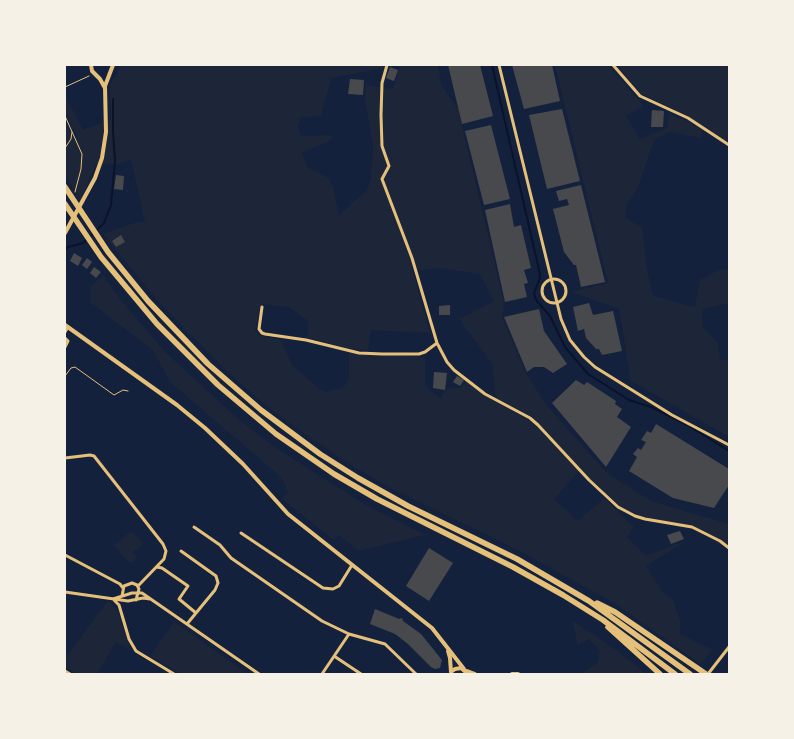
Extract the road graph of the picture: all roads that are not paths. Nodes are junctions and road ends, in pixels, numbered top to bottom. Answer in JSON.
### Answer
{"nodes":[{"id":1,"x":113,"y":65,"type":"edge"},
{"id":2,"x":387,"y":65,"type":"edge"},
{"id":3,"x":499,"y":65,"type":"edge"},
{"id":4,"x":613,"y":65,"type":"edge"},
{"id":5,"x":90,"y":66,"type":"edge"},
{"id":6,"x":109,"y":74,"type":"junction"},
{"id":7,"x":96,"y":75,"type":"junction"},
{"id":8,"x":105,"y":90,"type":"junction"},
{"id":9,"x":729,"y":146,"type":"edge"},
{"id":10,"x":65,"y":187,"type":"edge"},
{"id":11,"x":65,"y":204,"type":"edge"},
{"id":12,"x":65,"y":233,"type":"edge"},
{"id":13,"x":552,"y":279,"type":"junction"},
{"id":14,"x":557,"y":303,"type":"junction"},
{"id":15,"x":262,"y":307,"type":"dead end"},
{"id":16,"x":67,"y":326,"type":"edge"},
{"id":17,"x":65,"y":332,"type":"edge"},
{"id":18,"x":65,"y":338,"type":"edge"},
{"id":19,"x":437,"y":343,"type":"junction"},
{"id":20,"x":65,"y":347,"type":"edge"},
{"id":21,"x":729,"y":445,"type":"edge"},
{"id":22,"x":65,"y":458,"type":"edge"},
{"id":23,"x":194,"y":527,"type":"dead end"},
{"id":24,"x":241,"y":533,"type":"dead end"},
{"id":25,"x":729,"y":548,"type":"edge"},
{"id":26,"x":181,"y":551,"type":"dead end"},
{"id":27,"x":65,"y":555,"type":"edge"},
{"id":28,"x":352,"y":565,"type":"junction"},
{"id":29,"x":156,"y":567,"type":"junction"},
{"id":30,"x":138,"y":586,"type":"junction"},
{"id":31,"x":123,"y":588,"type":"junction"},
{"id":32,"x":65,"y":592,"type":"edge"},
{"id":33,"x":139,"y":592,"type":"junction"},
{"id":34,"x":121,"y":598,"type":"junction"},
{"id":35,"x":113,"y":599,"type":"junction"},
{"id":36,"x":150,"y":599,"type":"junction"},
{"id":37,"x":136,"y":600,"type":"junction"},
{"id":38,"x":589,"y":601,"type":"junction"},
{"id":39,"x":119,"y":605,"type":"junction"},
{"id":40,"x":196,"y":613,"type":"junction"},
{"id":41,"x":603,"y":620,"type":"junction"},
{"id":42,"x":187,"y":624,"type":"junction"},
{"id":43,"x":349,"y":634,"type":"junction"},
{"id":44,"x":444,"y":644,"type":"junction"},
{"id":45,"x":729,"y":647,"type":"edge"},
{"id":46,"x":334,"y":656,"type":"junction"},
{"id":47,"x":65,"y":671,"type":"edge"},
{"id":48,"x":466,"y":671,"type":"edge"},
{"id":49,"x":450,"y":673,"type":"edge"},
{"id":50,"x":70,"y":674,"type":"edge"},
{"id":51,"x":174,"y":674,"type":"edge"},
{"id":52,"x":259,"y":674,"type":"edge"},
{"id":53,"x":322,"y":674,"type":"edge"},
{"id":54,"x":361,"y":674,"type":"edge"},
{"id":55,"x":416,"y":674,"type":"edge"},
{"id":56,"x":475,"y":674,"type":"edge"},
{"id":57,"x":512,"y":674,"type":"edge"},
{"id":58,"x":518,"y":674,"type":"edge"},
{"id":59,"x":660,"y":674,"type":"edge"},
{"id":60,"x":676,"y":674,"type":"edge"},
{"id":61,"x":690,"y":674,"type":"edge"},
{"id":62,"x":707,"y":674,"type":"edge"}],
"edges":[{"from":1,"to":6,"type":"street"},
{"from":2,"to":19,"type":"street"},
{"from":3,"to":13,"type":"street"},
{"from":4,"to":9,"type":"street"},
{"from":5,"to":7,"type":"street"},
{"from":6,"to":7,"type":"street"},
{"from":6,"to":8,"type":"street"},
{"from":7,"to":8,"type":"street"},
{"from":8,"to":12,"type":"street"},
{"from":10,"to":38,"type":"highway"},
{"from":11,"to":41,"type":"highway"},
{"from":13,"to":14,"type":"street"},
{"from":13,"to":14,"type":"street"},
{"from":13,"to":14,"type":"street"},
{"from":14,"to":21,"type":"street"},
{"from":15,"to":19,"type":"street"},
{"from":16,"to":17,"type":"street"},
{"from":16,"to":28,"type":"street"},
{"from":18,"to":20,"type":"street"},
{"from":19,"to":25,"type":"street"},
{"from":22,"to":29,"type":"street"},
{"from":23,"to":43,"type":"street"},
{"from":24,"to":28,"type":"street"},
{"from":26,"to":40,"type":"street"},
{"from":27,"to":31,"type":"street"},
{"from":28,"to":44,"type":"street"},
{"from":29,"to":30,"type":"street"},
{"from":29,"to":40,"type":"street"},
{"from":30,"to":31,"type":"street"},
{"from":30,"to":33,"type":"street"},
{"from":31,"to":34,"type":"street"},
{"from":32,"to":35,"type":"street"},
{"from":33,"to":34,"type":"street"},
{"from":33,"to":36,"type":"street"},
{"from":33,"to":37,"type":"street"},
{"from":34,"to":35,"type":"street"},
{"from":34,"to":37,"type":"street"},
{"from":34,"to":39,"type":"street"},
{"from":35,"to":39,"type":"street"},
{"from":36,"to":37,"type":"street"},
{"from":36,"to":42,"type":"street"},
{"from":38,"to":61,"type":"highway"},
{"from":38,"to":62,"type":"highway"},
{"from":39,"to":51,"type":"street"},
{"from":40,"to":42,"type":"street"},
{"from":41,"to":59,"type":"highway"},
{"from":41,"to":60,"type":"highway"},
{"from":42,"to":52,"type":"street"},
{"from":43,"to":46,"type":"street"},
{"from":43,"to":55,"type":"street"},
{"from":44,"to":48,"type":"street"},
{"from":44,"to":49,"type":"street"},
{"from":45,"to":62,"type":"street"},
{"from":46,"to":53,"type":"street"},
{"from":46,"to":54,"type":"street"},
{"from":47,"to":50,"type":"street"},
{"from":48,"to":49,"type":"street"},
{"from":48,"to":56,"type":"street"},
{"from":57,"to":58,"type":"street"}]}
